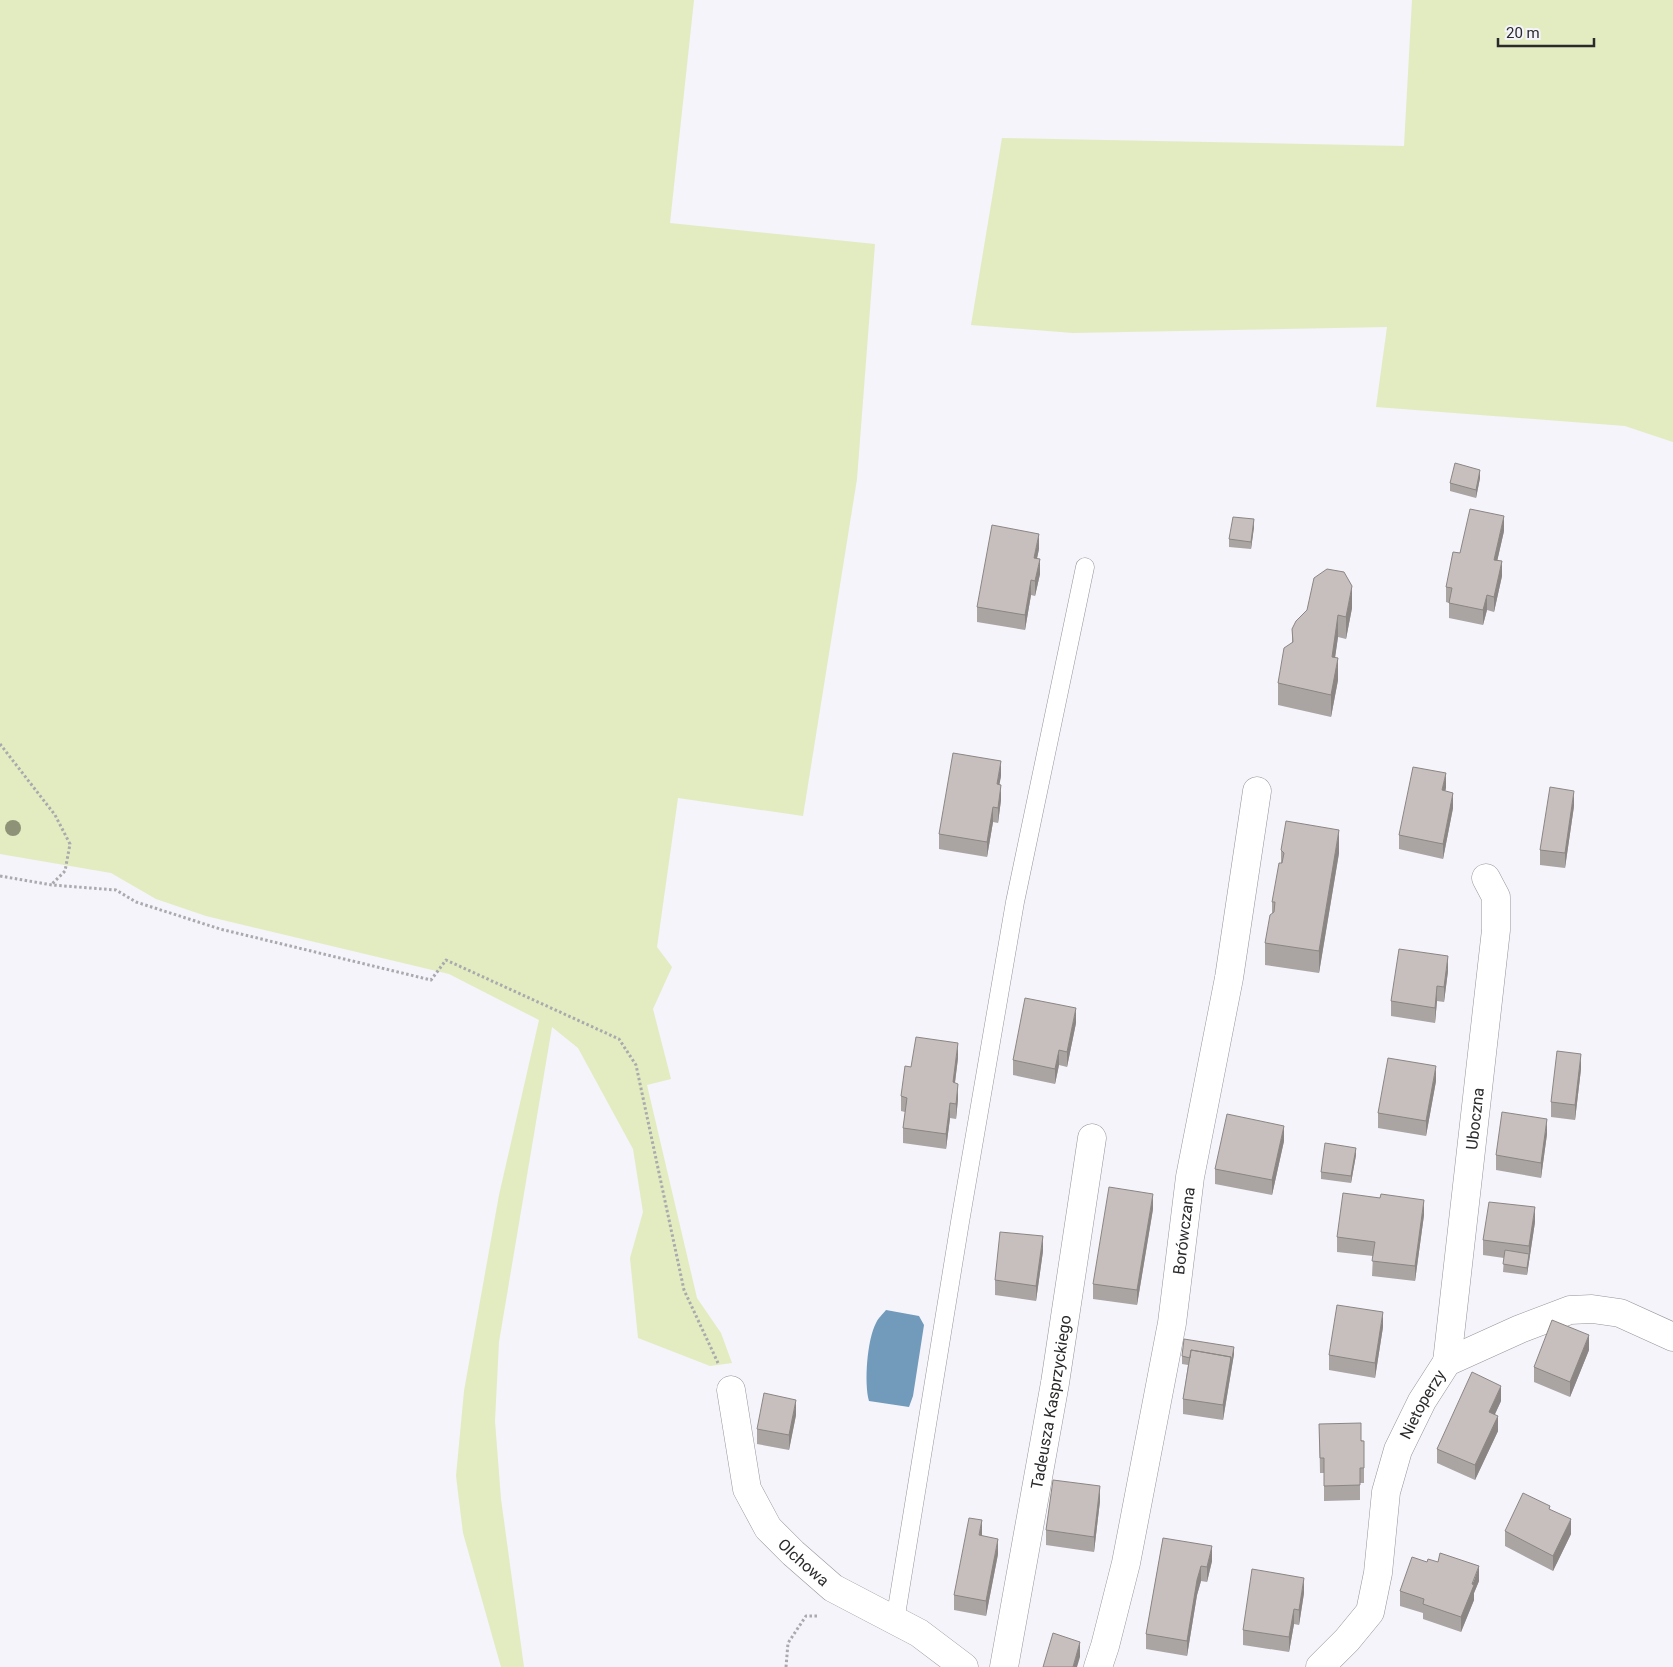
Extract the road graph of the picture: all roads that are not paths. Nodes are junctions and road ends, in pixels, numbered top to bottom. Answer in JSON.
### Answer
{"nodes":[{"id":1,"x":1085,"y":567,"type":"dead end"},
{"id":2,"x":1257,"y":791,"type":"dead end"},
{"id":3,"x":1486,"y":878,"type":"dead end"},
{"id":4,"x":1092,"y":1138,"type":"dead end"},
{"id":5,"x":1673,"y":1337,"type":"edge"},
{"id":6,"x":1447,"y":1362,"type":"junction"},
{"id":7,"x":732,"y":1390,"type":"road end"},
{"id":8,"x":895,"y":1621,"type":"junction"},
{"id":9,"x":964,"y":1667,"type":"edge"},
{"id":10,"x":1004,"y":1667,"type":"edge"},
{"id":11,"x":1098,"y":1667,"type":"edge"},
{"id":12,"x":1320,"y":1667,"type":"edge"}],
"edges":[{"from":1,"to":8,"type":"lane"},
{"from":2,"to":11,"type":"street","name":"Borówczana"},
{"from":3,"to":6,"type":"street","name":"Uboczna"},
{"from":4,"to":10,"type":"street","name":"Tadeusza Kasprzyckiego"},
{"from":5,"to":6,"type":"street","name":"Nietoperzy"},
{"from":6,"to":12,"type":"street","name":"Nietoperzy"},
{"from":7,"to":8,"type":"street","name":"Olchowa"},
{"from":8,"to":9,"type":"street","name":"Olchowa"}]}
